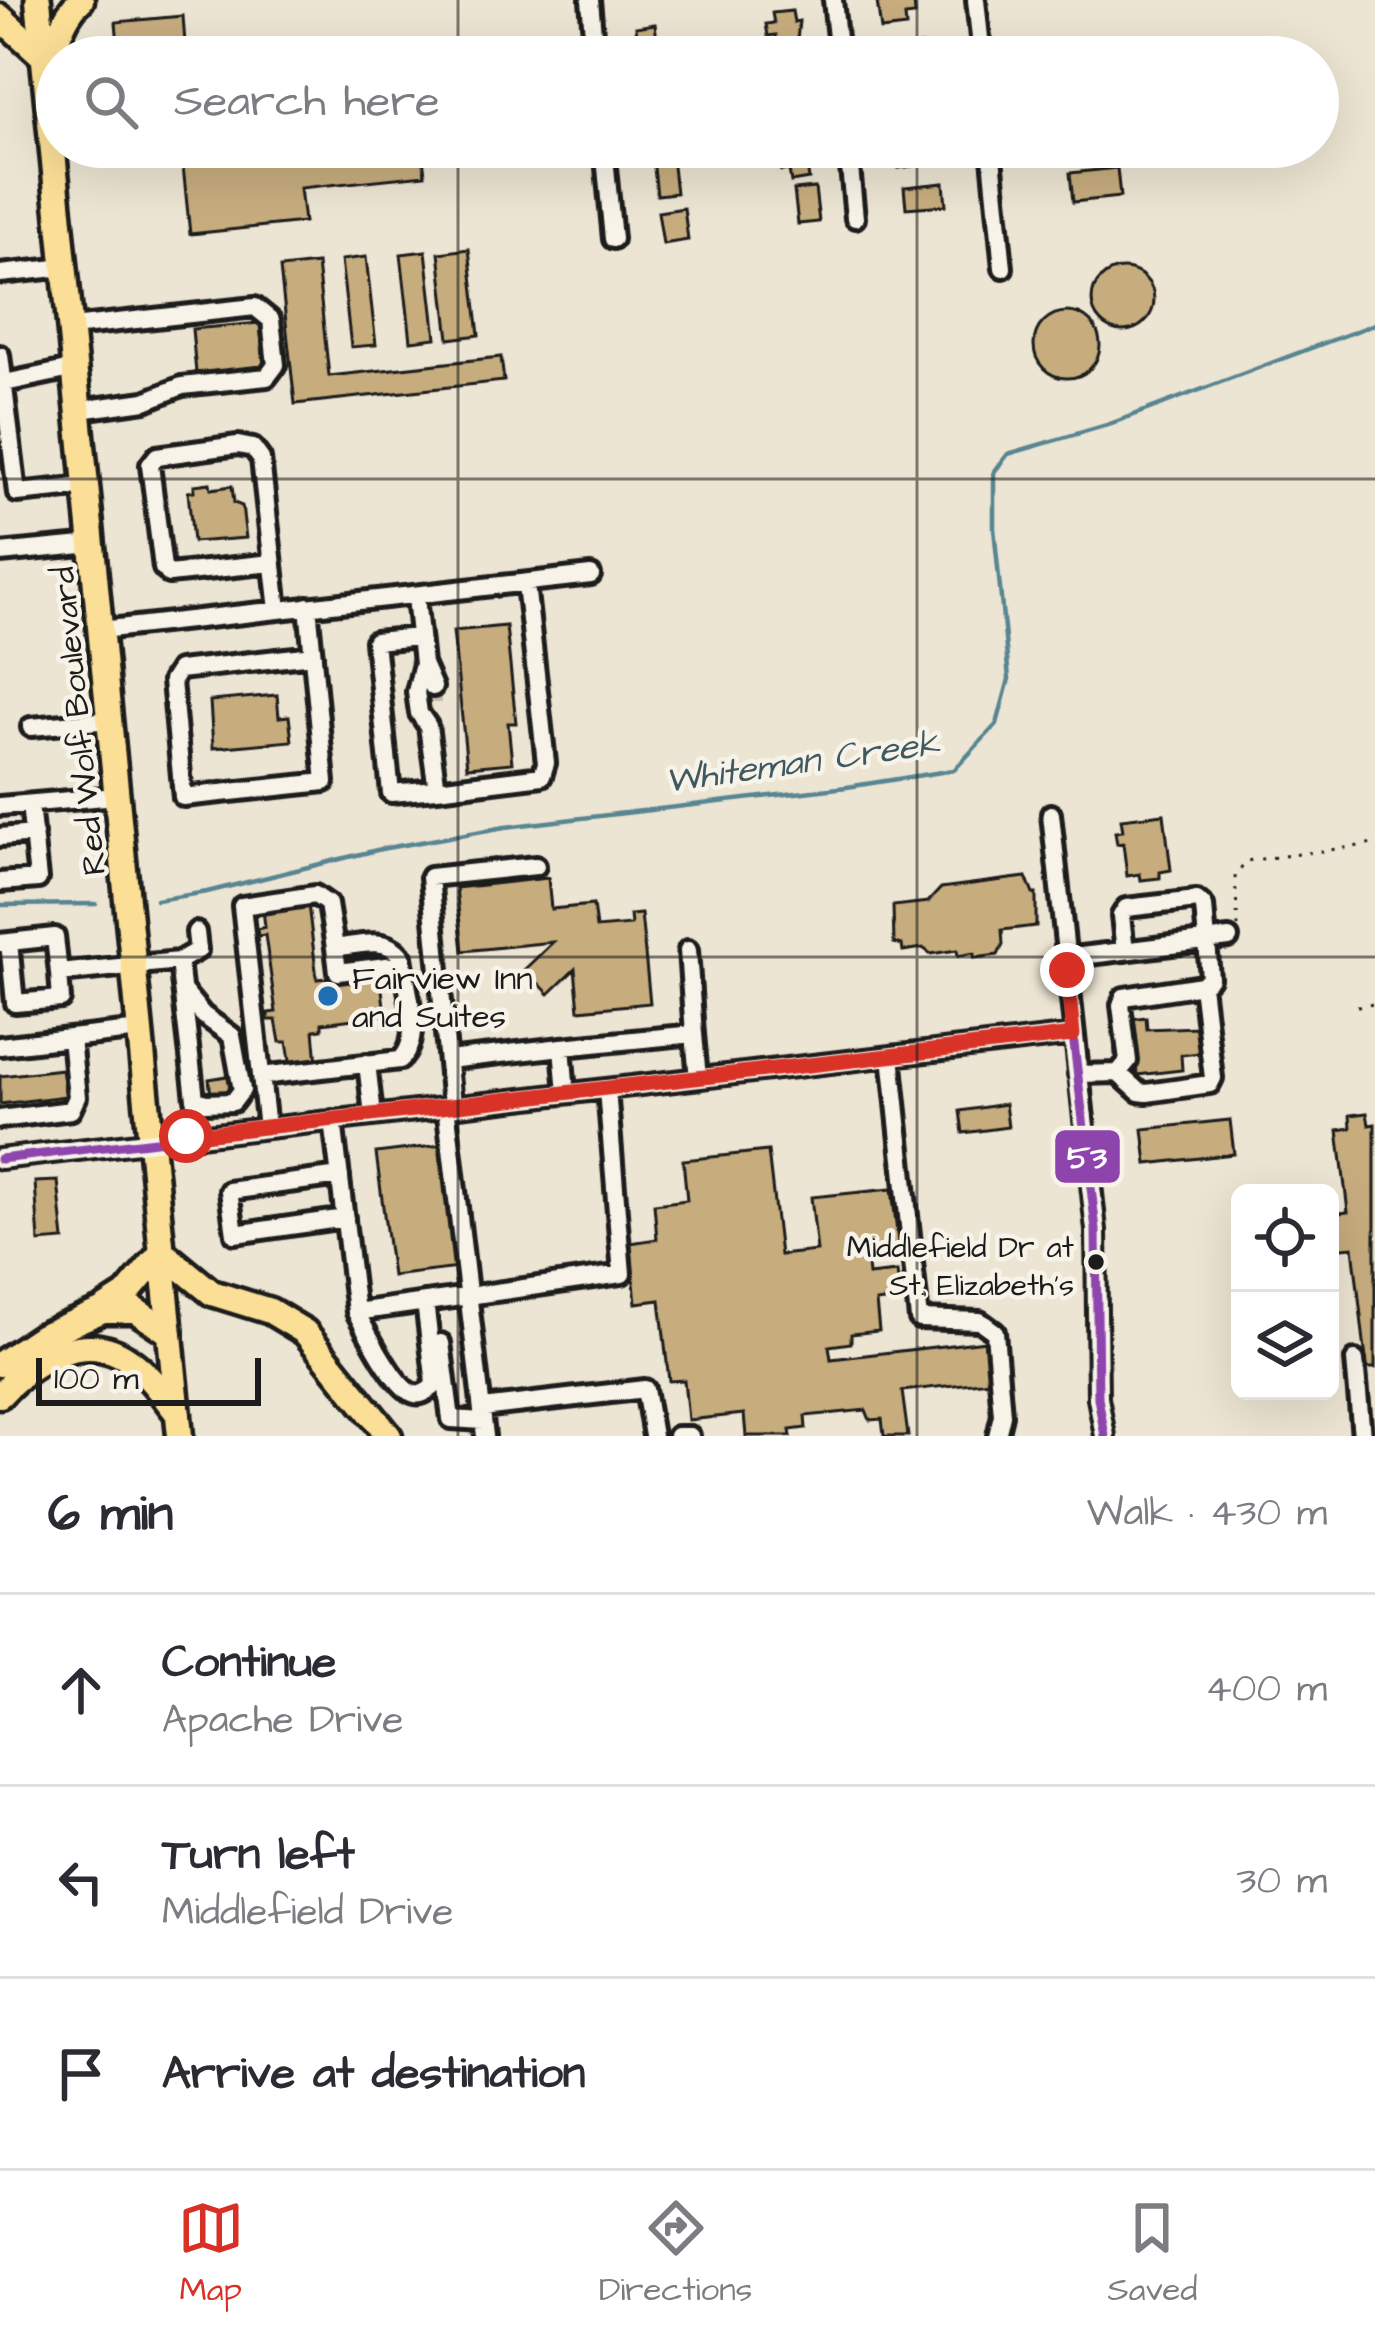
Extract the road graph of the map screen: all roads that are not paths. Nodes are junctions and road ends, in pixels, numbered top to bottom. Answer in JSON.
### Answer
{"nodes":[{"id":1,"x":38,"y":0,"type":"edge"},
{"id":2,"x":81,"y":0,"type":"edge"},
{"id":3,"x":590,"y":0,"type":"edge"},
{"id":4,"x":833,"y":0,"type":"edge"},
{"id":5,"x":976,"y":0,"type":"edge"},
{"id":6,"x":0,"y":17,"type":"edge"},
{"id":7,"x":42,"y":36,"type":"edge"},
{"id":8,"x":57,"y":36,"type":"edge"},
{"id":9,"x":593,"y":36,"type":"edge"},
{"id":10,"x":836,"y":36,"type":"edge"},
{"id":11,"x":980,"y":36,"type":"edge"},
{"id":12,"x":36,"y":50,"type":"edge"},
{"id":13,"x":56,"y":168,"type":"edge"},
{"id":14,"x":606,"y":168,"type":"edge"},
{"id":15,"x":850,"y":168,"type":"edge"},
{"id":16,"x":993,"y":168,"type":"edge"},
{"id":17,"x":855,"y":218,"type":"dead end"},
{"id":18,"x":613,"y":239,"type":"dead end"},
{"id":19,"x":66,"y":267,"type":"junction"},
{"id":20,"x":1003,"y":268,"type":"dead end"},
{"id":21,"x":0,"y":274,"type":"edge"},
{"id":22,"x":72,"y":327,"type":"junction"},
{"id":23,"x":0,"y":355,"type":"edge"},
{"id":24,"x":76,"y":368,"type":"junction"},
{"id":25,"x":2,"y":384,"type":"edge"},
{"id":26,"x":80,"y":410,"type":"junction"},
{"id":27,"x":87,"y":486,"type":"junction"},
{"id":28,"x":93,"y":544,"type":"junction"},
{"id":29,"x":0,"y":553,"type":"edge"},
{"id":30,"x":272,"y":563,"type":"junction"},
{"id":31,"x":591,"y":575,"type":"dead end"},
{"id":32,"x":526,"y":584,"type":"junction"},
{"id":33,"x":416,"y":597,"type":"junction"},
{"id":34,"x":308,"y":607,"type":"junction"},
{"id":35,"x":278,"y":610,"type":"junction"},
{"id":36,"x":101,"y":630,"type":"junction"},
{"id":37,"x":419,"y":637,"type":"junction"},
{"id":38,"x":313,"y":655,"type":"junction"},
{"id":39,"x":423,"y":664,"type":"junction"},
{"id":40,"x":110,"y":720,"type":"junction"},
{"id":41,"x":428,"y":726,"type":"junction"},
{"id":42,"x":31,"y":728,"type":"dead end"},
{"id":43,"x":437,"y":789,"type":"junction"},
{"id":44,"x":117,"y":796,"type":"junction"},
{"id":45,"x":31,"y":804,"type":"junction"},
{"id":46,"x":0,"y":806,"type":"edge"},
{"id":47,"x":1051,"y":814,"type":"dead end"},
{"id":48,"x":34,"y":834,"type":"junction"},
{"id":49,"x":0,"y":837,"type":"edge"},
{"id":50,"x":536,"y":866,"type":"dead end"},
{"id":51,"x":0,"y":882,"type":"edge"},
{"id":52,"x":196,"y":932,"type":"dead end"},
{"id":53,"x":1229,"y":938,"type":"road end"},
{"id":54,"x":1208,"y":940,"type":"junction"},
{"id":55,"x":4,"y":942,"type":"edge"},
{"id":56,"x":688,"y":950,"type":"dead end"},
{"id":57,"x":1125,"y":951,"type":"junction"},
{"id":58,"x":1065,"y":958,"type":"junction"},
{"id":59,"x":179,"y":962,"type":"junction"},
{"id":60,"x":134,"y":966,"type":"junction"},
{"id":61,"x":59,"y":973,"type":"junction"},
{"id":62,"x":1202,"y":985,"type":"junction"},
{"id":63,"x":184,"y":992,"type":"junction"},
{"id":64,"x":140,"y":1030,"type":"junction"},
{"id":65,"x":694,"y":1034,"type":"junction"},
{"id":66,"x":1073,"y":1035,"type":"junction"},
{"id":67,"x":71,"y":1038,"type":"junction"},
{"id":68,"x":562,"y":1047,"type":"junction"},
{"id":69,"x":0,"y":1050,"type":"edge"},
{"id":70,"x":891,"y":1056,"type":"junction"},
{"id":71,"x":448,"y":1060,"type":"junction"},
{"id":72,"x":367,"y":1064,"type":"junction"},
{"id":73,"x":1118,"y":1073,"type":"junction"},
{"id":74,"x":1078,"y":1074,"type":"junction"},
{"id":75,"x":261,"y":1076,"type":"junction"},
{"id":76,"x":698,"y":1079,"type":"junction"},
{"id":77,"x":608,"y":1089,"type":"junction"},
{"id":78,"x":566,"y":1093,"type":"junction"},
{"id":79,"x":449,"y":1105,"type":"junction"},
{"id":80,"x":374,"y":1114,"type":"junction"},
{"id":81,"x":0,"y":1119,"type":"edge"},
{"id":82,"x":333,"y":1120,"type":"junction"},
{"id":83,"x":267,"y":1128,"type":"junction"},
{"id":84,"x":152,"y":1139,"type":"junction"},
{"id":85,"x":0,"y":1159,"type":"edge"},
{"id":86,"x":340,"y":1176,"type":"junction"},
{"id":87,"x":345,"y":1218,"type":"junction"},
{"id":88,"x":163,"y":1252,"type":"junction"},
{"id":89,"x":470,"y":1296,"type":"junction"},
{"id":90,"x":430,"y":1302,"type":"junction"},
{"id":91,"x":101,"y":1311,"type":"junction"},
{"id":92,"x":356,"y":1312,"type":"junction"},
{"id":93,"x":170,"y":1333,"type":"junction"},
{"id":94,"x":1355,"y":1360,"type":"dead end"},
{"id":95,"x":0,"y":1364,"type":"edge"},
{"id":96,"x":0,"y":1395,"type":"edge"},
{"id":97,"x":483,"y":1422,"type":"edge"},
{"id":98,"x":179,"y":1425,"type":"edge"},
{"id":99,"x":389,"y":1436,"type":"edge"},
{"id":100,"x":653,"y":1436,"type":"edge"},
{"id":101,"x":677,"y":1436,"type":"edge"},
{"id":102,"x":690,"y":1436,"type":"edge"},
{"id":103,"x":997,"y":1436,"type":"edge"},
{"id":104,"x":1105,"y":1436,"type":"edge"},
{"id":105,"x":1362,"y":1436,"type":"edge"}],
"edges":[{"from":1,"to":7,"type":"highway","name":"Red Wolf Boulevard"},
{"from":2,"to":8,"type":"highway"},
{"from":3,"to":9,"type":"street"},
{"from":4,"to":10,"type":"street"},
{"from":5,"to":11,"type":"street"},
{"from":6,"to":12,"type":"highway"},
{"from":13,"to":19,"type":"highway","name":"Red Wolf Boulevard"},
{"from":14,"to":18,"type":"street"},
{"from":15,"to":17,"type":"street"},
{"from":16,"to":20,"type":"street"},
{"from":19,"to":21,"type":"street"},
{"from":19,"to":22,"type":"highway","name":"Red Wolf Boulevard"},
{"from":22,"to":24,"type":"highway","name":"Red Wolf Boulevard"},
{"from":22,"to":26,"type":"street"},
{"from":23,"to":25,"type":"street"},
{"from":24,"to":25,"type":"street"},
{"from":24,"to":26,"type":"highway","name":"Red Wolf Boulevard"},
{"from":25,"to":27,"type":"street"},
{"from":26,"to":27,"type":"highway","name":"Red Wolf Boulevard"},
{"from":27,"to":28,"type":"highway","name":"Red Wolf Boulevard"},
{"from":28,"to":29,"type":"street"},
{"from":28,"to":36,"type":"highway","name":"Red Wolf Boulevard"},
{"from":30,"to":30,"type":"street"},
{"from":30,"to":35,"type":"street"},
{"from":31,"to":32,"type":"street"},
{"from":32,"to":33,"type":"street"},
{"from":32,"to":43,"type":"street"},
{"from":33,"to":34,"type":"street"},
{"from":33,"to":37,"type":"street"},
{"from":34,"to":35,"type":"street"},
{"from":34,"to":38,"type":"street"},
{"from":35,"to":36,"type":"street"},
{"from":36,"to":40,"type":"highway","name":"Red Wolf Boulevard"},
{"from":37,"to":39,"type":"street"},
{"from":37,"to":43,"type":"street"},
{"from":38,"to":38,"type":"street"},
{"from":39,"to":41,"type":"street"},
{"from":39,"to":41,"type":"street"},
{"from":40,"to":42,"type":"street"},
{"from":40,"to":44,"type":"highway","name":"Red Wolf Boulevard"},
{"from":41,"to":43,"type":"street"},
{"from":44,"to":45,"type":"street"},
{"from":44,"to":60,"type":"highway","name":"Red Wolf Boulevard"},
{"from":45,"to":46,"type":"street"},
{"from":45,"to":48,"type":"street"},
{"from":47,"to":58,"type":"street"},
{"from":48,"to":49,"type":"street"},
{"from":48,"to":51,"type":"street"},
{"from":50,"to":71,"type":"street"},
{"from":52,"to":59,"type":"street"},
{"from":53,"to":54,"type":"street"},
{"from":54,"to":57,"type":"street"},
{"from":54,"to":57,"type":"street"},
{"from":54,"to":62,"type":"street"},
{"from":55,"to":61,"type":"street"},
{"from":55,"to":61,"type":"street"},
{"from":56,"to":65,"type":"street"},
{"from":57,"to":58,"type":"street"},
{"from":58,"to":66,"type":"street"},
{"from":59,"to":60,"type":"street"},
{"from":59,"to":63,"type":"street"},
{"from":60,"to":61,"type":"street"},
{"from":60,"to":64,"type":"highway","name":"Red Wolf Boulevard"},
{"from":62,"to":73,"type":"street"},
{"from":62,"to":73,"type":"street"},
{"from":63,"to":63,"type":"street"},
{"from":64,"to":67,"type":"street"},
{"from":64,"to":84,"type":"highway","name":"Red Wolf Boulevard"},
{"from":65,"to":68,"type":"street"},
{"from":65,"to":76,"type":"street"},
{"from":66,"to":70,"type":"street"},
{"from":66,"to":74,"type":"street"},
{"from":67,"to":69,"type":"street"},
{"from":67,"to":81,"type":"street"},
{"from":68,"to":71,"type":"street"},
{"from":68,"to":78,"type":"street"},
{"from":70,"to":76,"type":"street"},
{"from":70,"to":103,"type":"street"},
{"from":71,"to":79,"type":"street"},
{"from":72,"to":75,"type":"street"},
{"from":72,"to":75,"type":"street"},
{"from":72,"to":80,"type":"street"},
{"from":73,"to":74,"type":"street"},
{"from":74,"to":104,"type":"street"},
{"from":75,"to":83,"type":"street"},
{"from":76,"to":77,"type":"street"},
{"from":77,"to":78,"type":"street"},
{"from":77,"to":89,"type":"street"},
{"from":78,"to":79,"type":"street"},
{"from":79,"to":80,"type":"street"},
{"from":79,"to":89,"type":"street"},
{"from":80,"to":82,"type":"street"},
{"from":82,"to":83,"type":"street"},
{"from":82,"to":86,"type":"street"},
{"from":83,"to":84,"type":"street"},
{"from":84,"to":85,"type":"street"},
{"from":84,"to":88,"type":"highway","name":"Red Wolf Boulevard"},
{"from":86,"to":87,"type":"street"},
{"from":86,"to":87,"type":"street"},
{"from":87,"to":92,"type":"street"},
{"from":88,"to":91,"type":"highway"},
{"from":88,"to":93,"type":"highway","name":"Red Wolf Boulevard"},
{"from":88,"to":99,"type":"highway"},
{"from":89,"to":90,"type":"street"},
{"from":89,"to":97,"type":"street"},
{"from":90,"to":92,"type":"street"},
{"from":90,"to":92,"type":"street"},
{"from":90,"to":97,"type":"street"},
{"from":91,"to":93,"type":"highway"},
{"from":91,"to":95,"type":"highway"},
{"from":93,"to":98,"type":"highway","name":"Red Wolf Boulevard"},
{"from":94,"to":105,"type":"street"},
{"from":96,"to":98,"type":"highway"},
{"from":97,"to":100,"type":"street"},
{"from":101,"to":102,"type":"street"}]}
